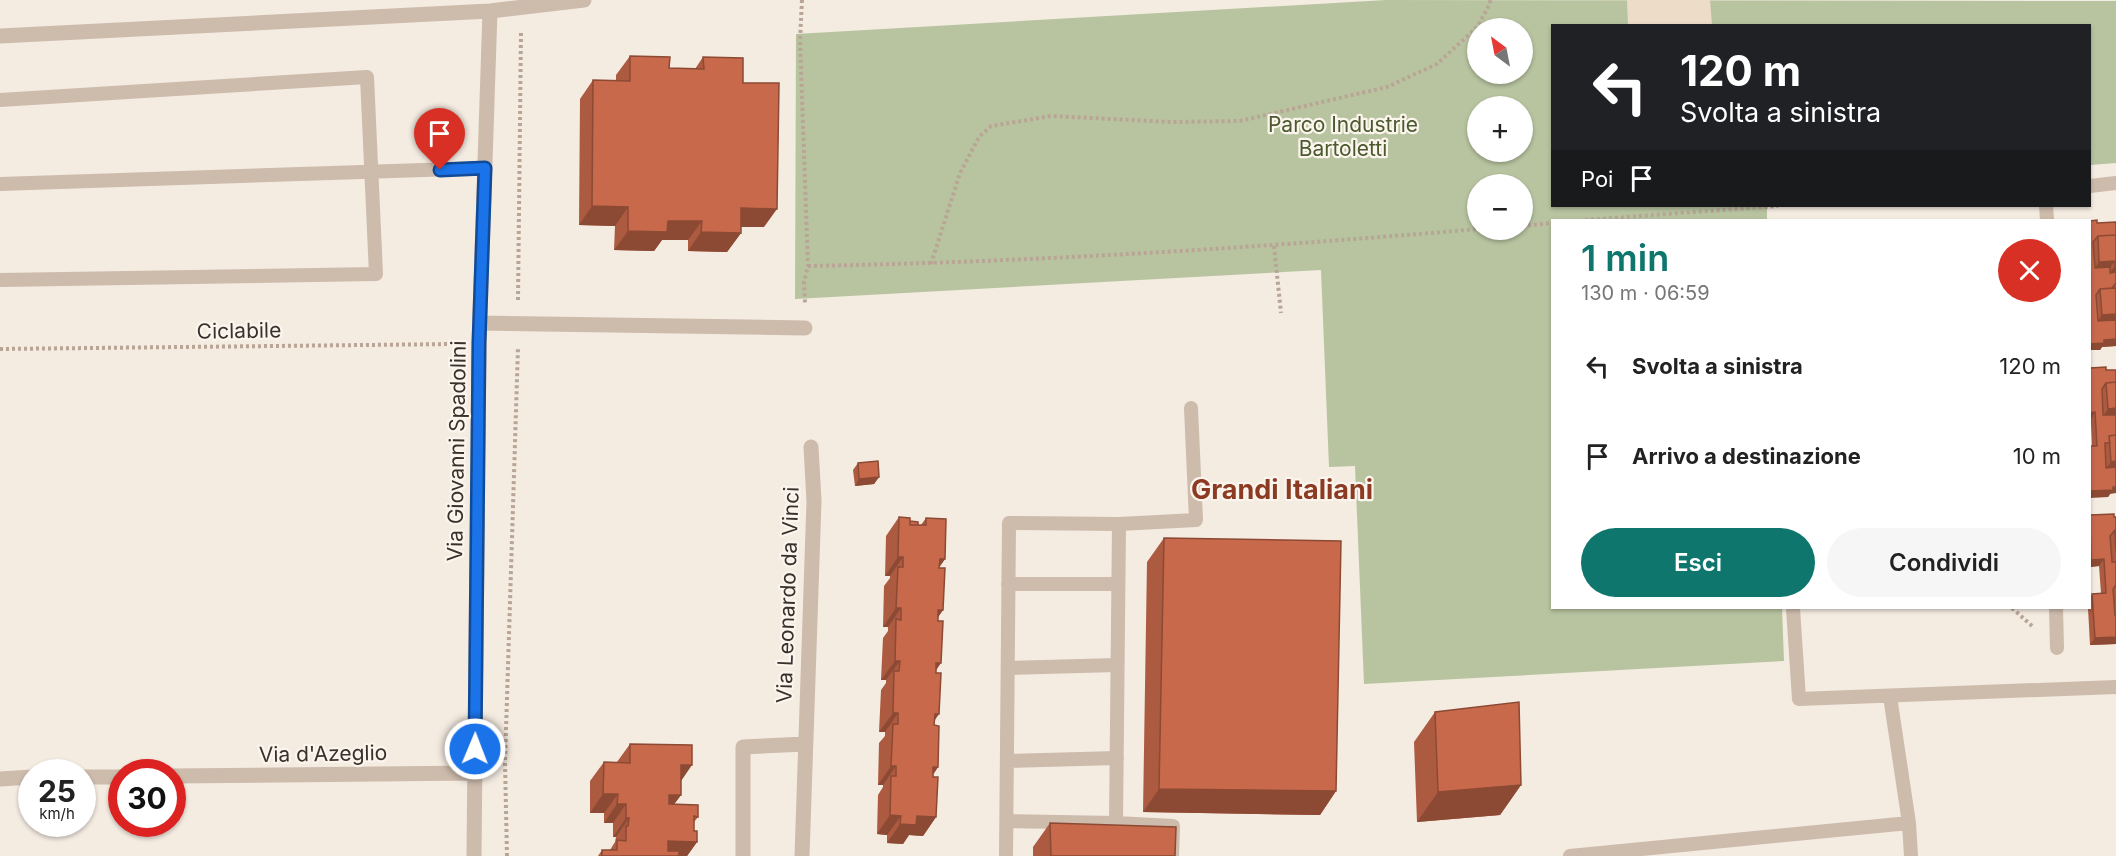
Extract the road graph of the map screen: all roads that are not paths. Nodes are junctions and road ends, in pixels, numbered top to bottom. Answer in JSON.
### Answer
{"nodes":[{"id":1,"x":584,"y":0,"type":"edge"},
{"id":2,"x":490,"y":11,"type":"junction"},
{"id":3,"x":0,"y":36,"type":"edge"},
{"id":4,"x":0,"y":100,"type":"edge"},
{"id":5,"x":485,"y":168,"type":"junction"},
{"id":6,"x":371,"y":173,"type":"junction"},
{"id":7,"x":2116,"y":183,"type":"edge"},
{"id":8,"x":0,"y":184,"type":"edge"},
{"id":9,"x":2091,"y":186,"type":"edge"},
{"id":10,"x":0,"y":280,"type":"edge"},
{"id":11,"x":480,"y":323,"type":"junction"},
{"id":12,"x":805,"y":328,"type":"road end"},
{"id":13,"x":1191,"y":408,"type":"dead end"},
{"id":14,"x":812,"y":447,"type":"dead end"},
{"id":15,"x":1119,"y":524,"type":"junction"},
{"id":16,"x":1008,"y":584,"type":"junction"},
{"id":17,"x":1118,"y":584,"type":"junction"},
{"id":18,"x":1793,"y":609,"type":"edge"},
{"id":19,"x":2056,"y":609,"type":"edge"},
{"id":20,"x":2057,"y":648,"type":"dead end"},
{"id":21,"x":1117,"y":665,"type":"junction"},
{"id":22,"x":1008,"y":668,"type":"junction"},
{"id":23,"x":2116,"y":687,"type":"edge"},
{"id":24,"x":1892,"y":696,"type":"junction"},
{"id":25,"x":805,"y":744,"type":"junction"},
{"id":26,"x":1117,"y":758,"type":"junction"},
{"id":27,"x":1007,"y":761,"type":"junction"},
{"id":28,"x":475,"y":773,"type":"junction"},
{"id":29,"x":186,"y":776,"type":"edge"},
{"id":30,"x":18,"y":778,"type":"edge"},
{"id":31,"x":0,"y":779,"type":"edge"},
{"id":32,"x":1007,"y":821,"type":"junction"},
{"id":33,"x":1116,"y":823,"type":"junction"},
{"id":34,"x":1909,"y":823,"type":"junction"},
{"id":35,"x":474,"y":856,"type":"edge"},
{"id":36,"x":743,"y":856,"type":"edge"},
{"id":37,"x":802,"y":856,"type":"edge"},
{"id":38,"x":1006,"y":856,"type":"edge"},
{"id":39,"x":1172,"y":856,"type":"edge"},
{"id":40,"x":1570,"y":856,"type":"edge"},
{"id":41,"x":1911,"y":856,"type":"edge"}],
"edges":[{"from":1,"to":2,"type":"street"},
{"from":2,"to":3,"type":"street"},
{"from":2,"to":5,"type":"street","name":"Via Giovanni Spadolini"},
{"from":4,"to":6,"type":"lane"},
{"from":5,"to":6,"type":"lane"},
{"from":5,"to":11,"type":"street","name":"Via Giovanni Spadolini"},
{"from":6,"to":8,"type":"lane"},
{"from":6,"to":10,"type":"lane"},
{"from":7,"to":9,"type":"lane"},
{"from":11,"to":12,"type":"street"},
{"from":11,"to":28,"type":"street","name":"Via Giovanni Spadolini"},
{"from":13,"to":15,"type":"lane"},
{"from":14,"to":25,"type":"street","name":"Via Leonardo da Vinci"},
{"from":15,"to":16,"type":"lane"},
{"from":15,"to":17,"type":"lane"},
{"from":16,"to":17,"type":"lane"},
{"from":16,"to":22,"type":"lane"},
{"from":17,"to":21,"type":"lane"},
{"from":18,"to":24,"type":"lane"},
{"from":19,"to":20,"type":"lane"},
{"from":21,"to":22,"type":"lane"},
{"from":21,"to":26,"type":"lane"},
{"from":22,"to":27,"type":"lane"},
{"from":23,"to":24,"type":"lane"},
{"from":24,"to":34,"type":"lane"},
{"from":25,"to":36,"type":"street"},
{"from":25,"to":37,"type":"street","name":"Via Leonardo da Vinci"},
{"from":26,"to":27,"type":"lane"},
{"from":26,"to":33,"type":"lane"},
{"from":27,"to":32,"type":"lane"},
{"from":28,"to":29,"type":"street","name":"Via d'Azeglio"},
{"from":28,"to":35,"type":"street","name":"Via Giovanni Spadolini"},
{"from":30,"to":31,"type":"street"},
{"from":32,"to":33,"type":"lane"},
{"from":32,"to":38,"type":"lane"},
{"from":33,"to":39,"type":"lane"},
{"from":34,"to":40,"type":"lane"},
{"from":34,"to":41,"type":"lane"}]}
